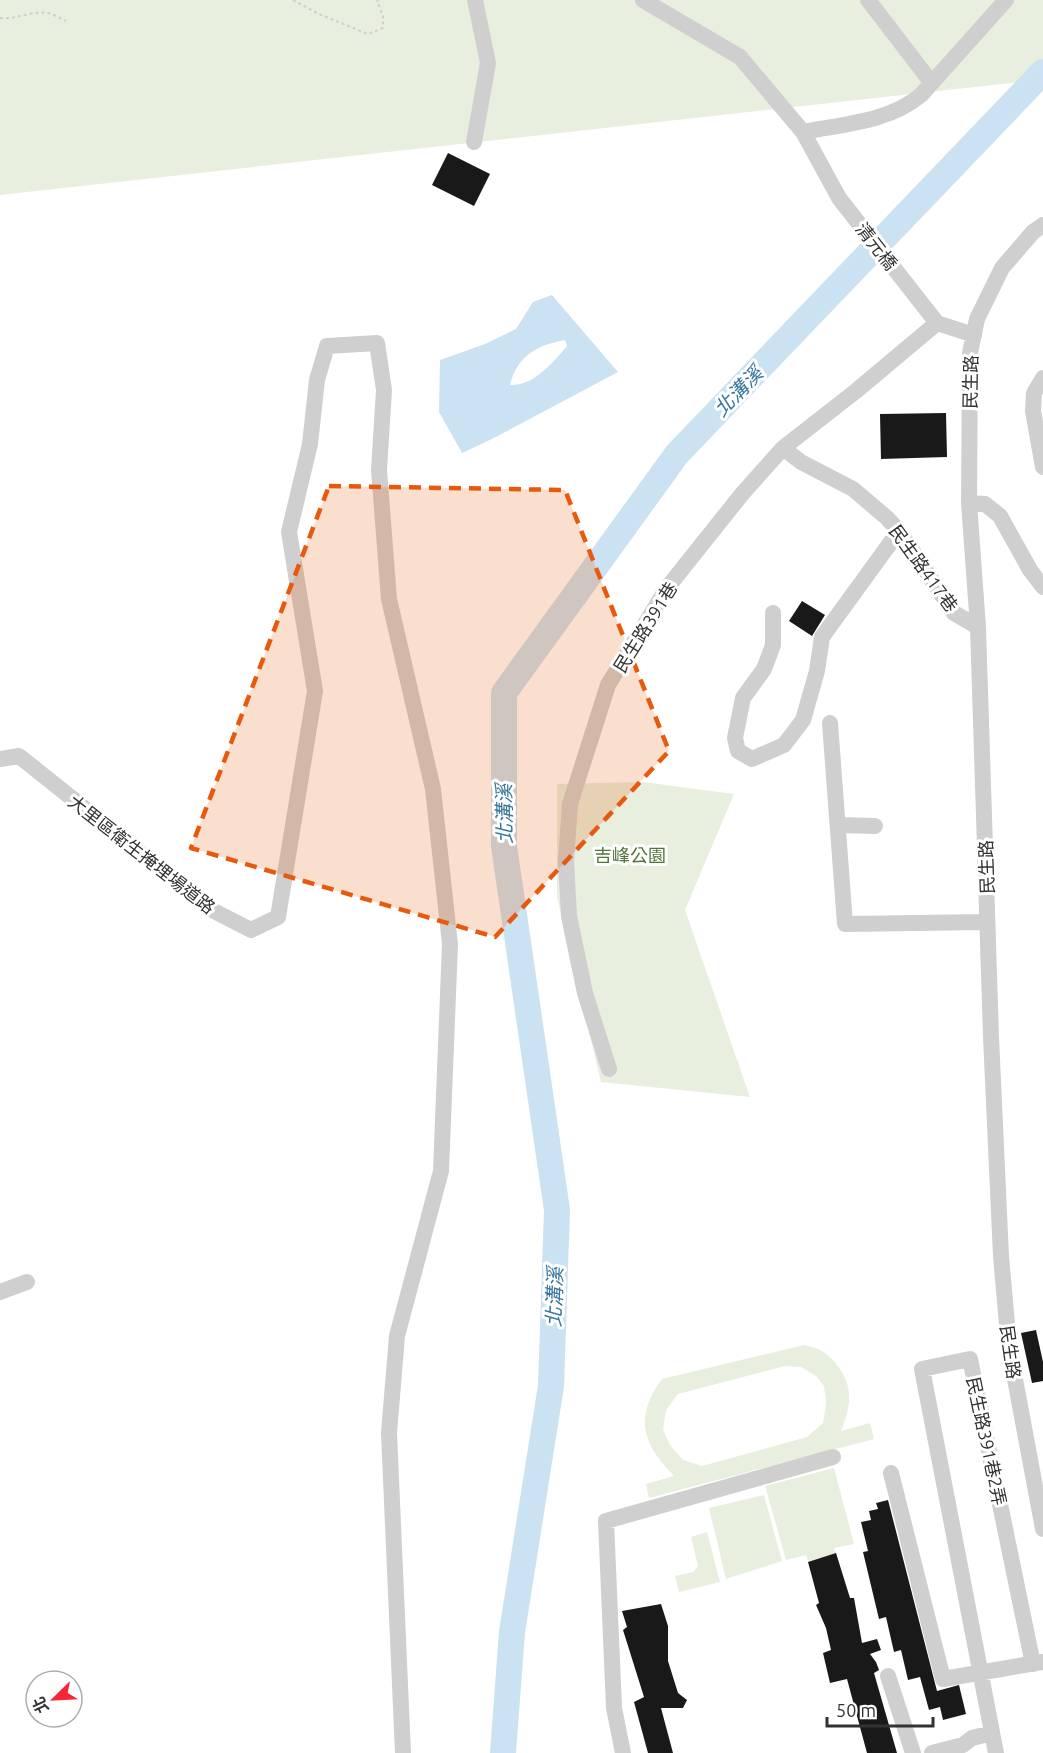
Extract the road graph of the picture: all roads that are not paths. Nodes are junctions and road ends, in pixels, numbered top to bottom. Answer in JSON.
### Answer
{"nodes":[{"id":1,"x":475,"y":0,"type":"edge"},
{"id":2,"x":643,"y":0,"type":"edge"},
{"id":3,"x":868,"y":0,"type":"edge"},
{"id":4,"x":1006,"y":0,"type":"edge"},
{"id":5,"x":931,"y":82,"type":"junction"},
{"id":6,"x":803,"y":132,"type":"junction"},
{"id":7,"x":474,"y":142,"type":"dead end"},
{"id":8,"x":1043,"y":225,"type":"edge"},
{"id":9,"x":937,"y":323,"type":"junction"},
{"id":10,"x":974,"y":334,"type":"junction"},
{"id":11,"x":1043,"y":378,"type":"edge"},
{"id":12,"x":783,"y":448,"type":"junction"},
{"id":13,"x":1043,"y":467,"type":"edge"},
{"id":14,"x":969,"y":503,"type":"junction"},
{"id":15,"x":899,"y":531,"type":"junction"},
{"id":16,"x":1043,"y":587,"type":"edge"},
{"id":17,"x":773,"y":613,"type":"dead end"},
{"id":18,"x":978,"y":627,"type":"junction"},
{"id":19,"x":830,"y":723,"type":"dead end"},
{"id":20,"x":0,"y":759,"type":"edge"},
{"id":21,"x":838,"y":825,"type":"junction"},
{"id":22,"x":875,"y":826,"type":"dead end"},
{"id":23,"x":987,"y":922,"type":"junction"},
{"id":24,"x":609,"y":1069,"type":"dead end"},
{"id":25,"x":27,"y":1282,"type":"dead end"},
{"id":26,"x":0,"y":1292,"type":"edge"},
{"id":27,"x":834,"y":1457,"type":"dead end"},
{"id":28,"x":891,"y":1473,"type":"dead end"},
{"id":29,"x":1043,"y":1529,"type":"edge"},
{"id":30,"x":1038,"y":1663,"type":"edge"},
{"id":31,"x":981,"y":1673,"type":"junction"},
{"id":32,"x":888,"y":1676,"type":"dead end"},
{"id":33,"x":992,"y":1733,"type":"junction"},
{"id":34,"x":403,"y":1753,"type":"edge"},
{"id":35,"x":623,"y":1753,"type":"edge"},
{"id":36,"x":913,"y":1753,"type":"edge"},
{"id":37,"x":932,"y":1753,"type":"edge"},
{"id":38,"x":996,"y":1753,"type":"edge"}],
"edges":[{"from":1,"to":7,"type":"street"},
{"from":2,"to":6,"type":"street","name":"清元橋"},
{"from":3,"to":5,"type":"street"},
{"from":4,"to":5,"type":"street"},
{"from":5,"to":6,"type":"street"},
{"from":6,"to":9,"type":"street","name":"清元橋"},
{"from":8,"to":10,"type":"street","name":"民生路"},
{"from":9,"to":10,"type":"street"},
{"from":9,"to":12,"type":"street","name":"民生路391巷"},
{"from":10,"to":14,"type":"street","name":"民生路"},
{"from":11,"to":13,"type":"street"},
{"from":12,"to":15,"type":"street","name":"民生路417巷"},
{"from":12,"to":24,"type":"street","name":"民生路391巷"},
{"from":14,"to":16,"type":"street"},
{"from":14,"to":18,"type":"street","name":"民生路"},
{"from":15,"to":17,"type":"street"},
{"from":15,"to":18,"type":"street","name":"民生路417巷"},
{"from":18,"to":23,"type":"street","name":"民生路"},
{"from":19,"to":21,"type":"street"},
{"from":20,"to":34,"type":"street","name":"大里區衛生掩埋場道路"},
{"from":21,"to":22,"type":"street"},
{"from":21,"to":23,"type":"street"},
{"from":23,"to":29,"type":"street","name":"民生路"},
{"from":25,"to":26,"type":"street"},
{"from":27,"to":35,"type":"street"},
{"from":28,"to":31,"type":"street"},
{"from":30,"to":31,"type":"street"},
{"from":30,"to":31,"type":"street","name":"民生路391巷2弄"},
{"from":31,"to":33,"type":"street"},
{"from":32,"to":36,"type":"street"},
{"from":33,"to":37,"type":"street"},
{"from":33,"to":38,"type":"street"}]}
